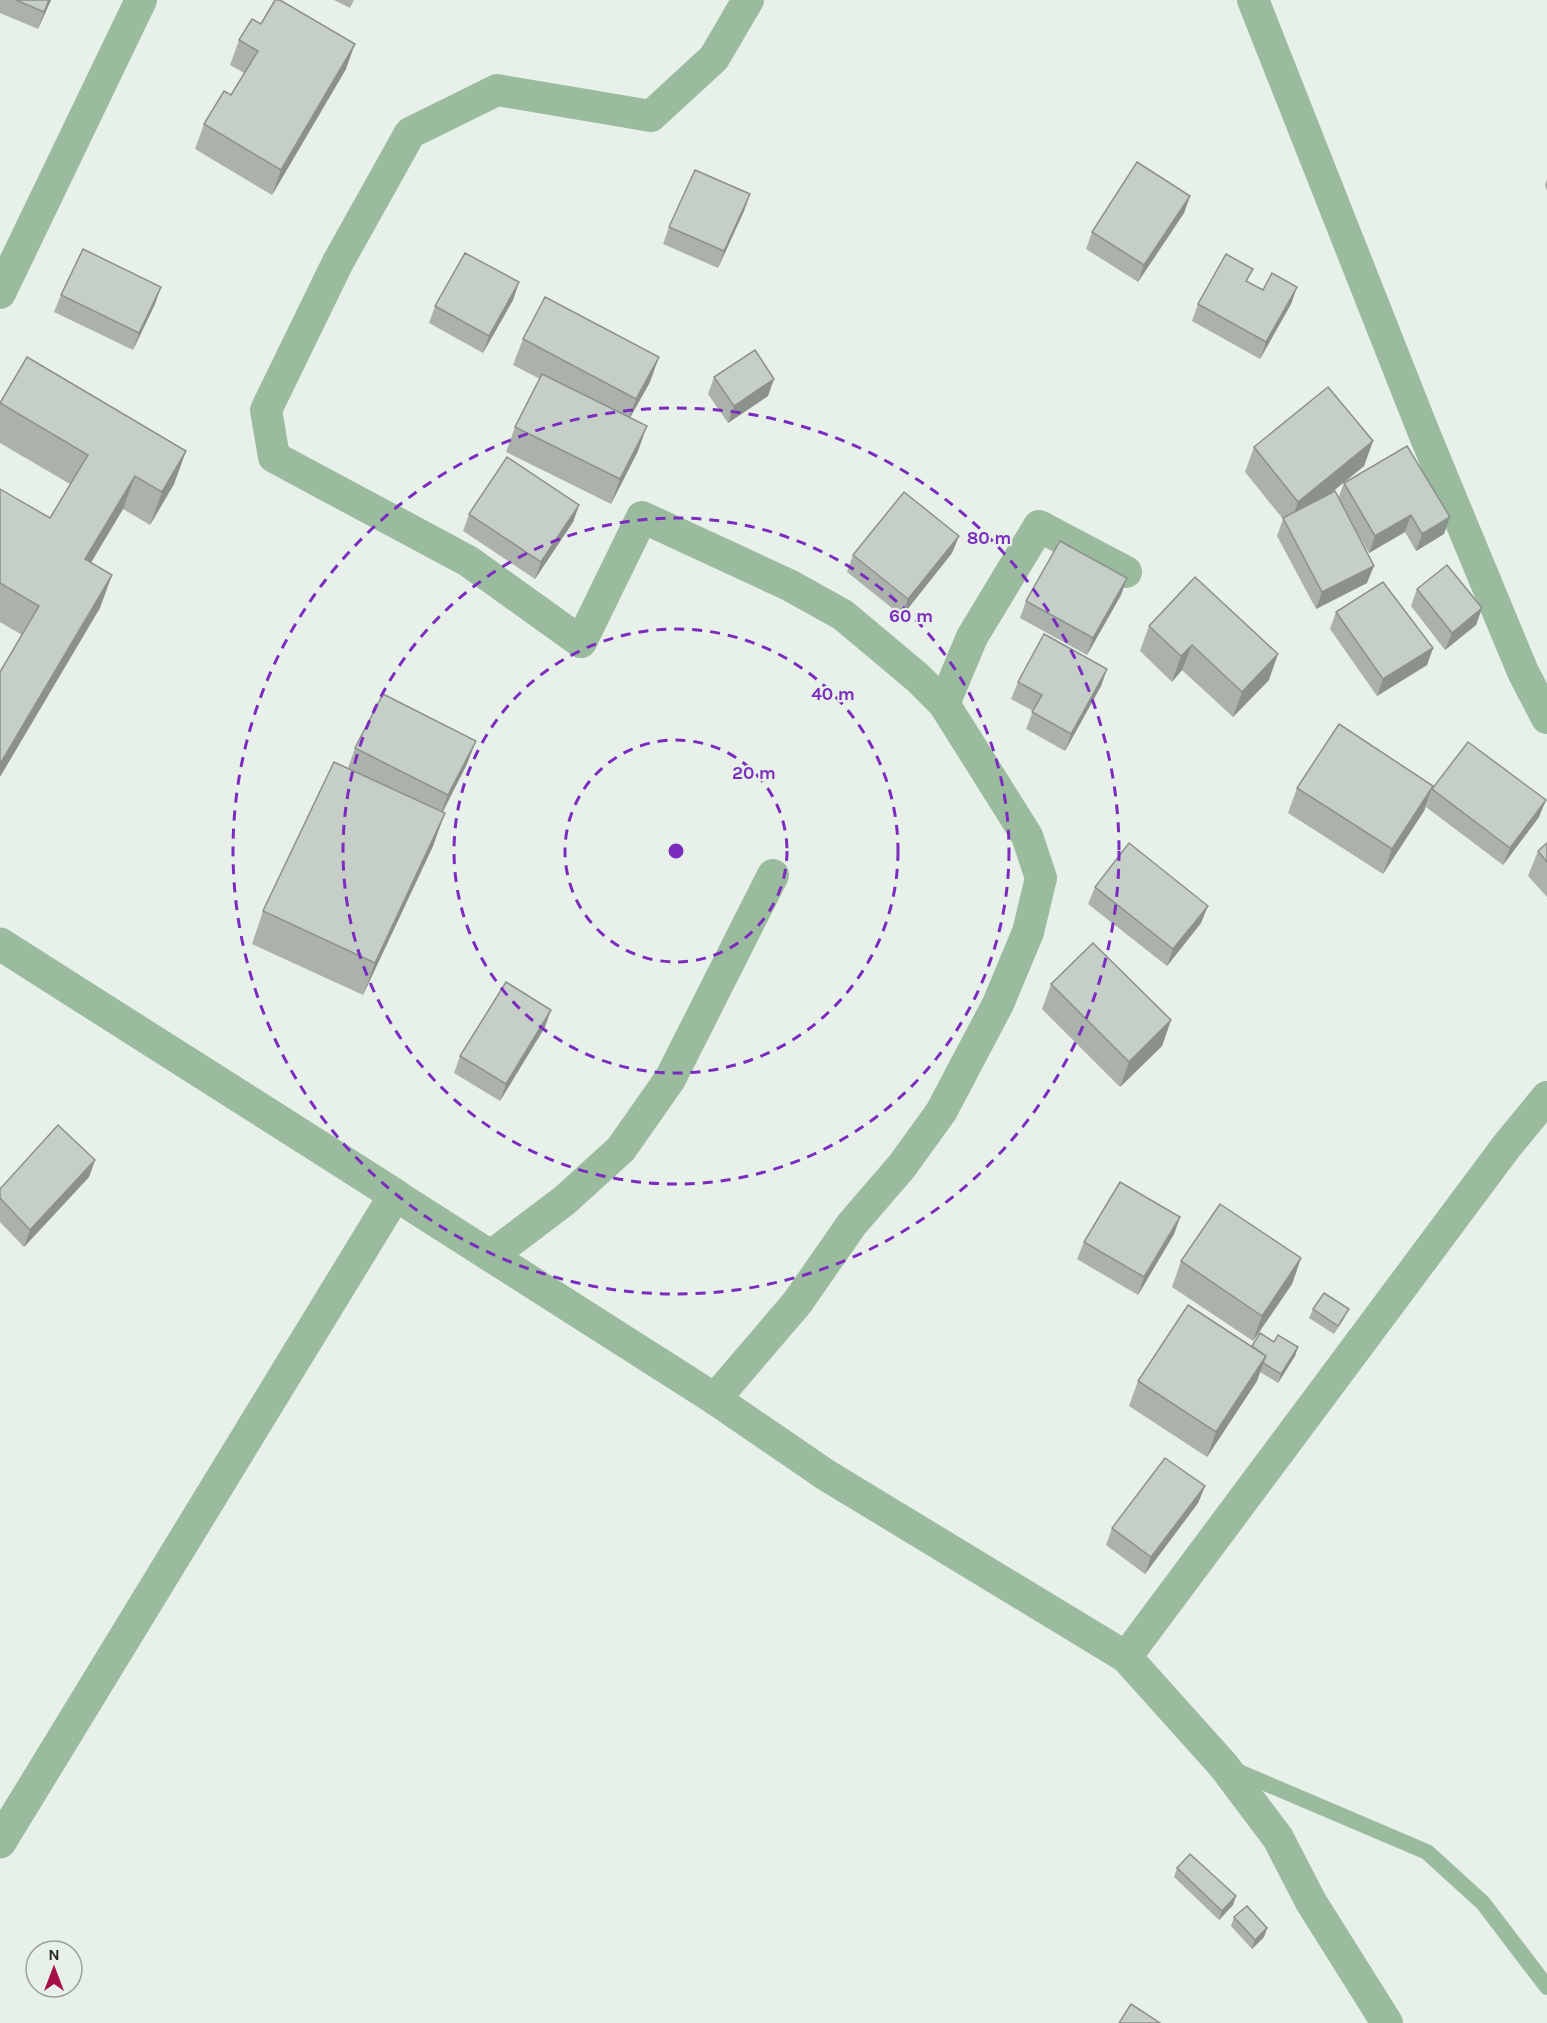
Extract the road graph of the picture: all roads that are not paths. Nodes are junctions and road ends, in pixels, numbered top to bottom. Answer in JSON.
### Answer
{"nodes":[{"id":1,"x":141,"y":0,"type":"edge"},
{"id":2,"x":748,"y":0,"type":"edge"},
{"id":3,"x":1253,"y":0,"type":"edge"},
{"id":4,"x":0,"y":293,"type":"edge"},
{"id":5,"x":1126,"y":572,"type":"dead end"},
{"id":6,"x":944,"y":704,"type":"junction"},
{"id":7,"x":1547,"y":718,"type":"edge"},
{"id":8,"x":773,"y":875,"type":"dead end"},
{"id":9,"x":0,"y":944,"type":"edge"},
{"id":10,"x":1547,"y":1096,"type":"edge"},
{"id":11,"x":395,"y":1195,"type":"junction"},
{"id":12,"x":491,"y":1256,"type":"junction"},
{"id":13,"x":715,"y":1399,"type":"junction"},
{"id":14,"x":1126,"y":1657,"type":"junction"},
{"id":15,"x":1223,"y":1765,"type":"junction"},
{"id":16,"x":0,"y":1842,"type":"edge"},
{"id":17,"x":1547,"y":1987,"type":"edge"},
{"id":18,"x":1387,"y":2023,"type":"edge"}],
"edges":[{"from":1,"to":4,"type":"street"},
{"from":2,"to":6,"type":"street"},
{"from":3,"to":7,"type":"street"},
{"from":5,"to":6,"type":"street"},
{"from":6,"to":13,"type":"street"},
{"from":8,"to":12,"type":"street"},
{"from":9,"to":11,"type":"street"},
{"from":10,"to":14,"type":"street"},
{"from":11,"to":12,"type":"street"},
{"from":11,"to":16,"type":"street"},
{"from":12,"to":13,"type":"street"},
{"from":13,"to":14,"type":"street"},
{"from":14,"to":15,"type":"street"},
{"from":15,"to":17,"type":"lane"},
{"from":15,"to":18,"type":"street"}]}
